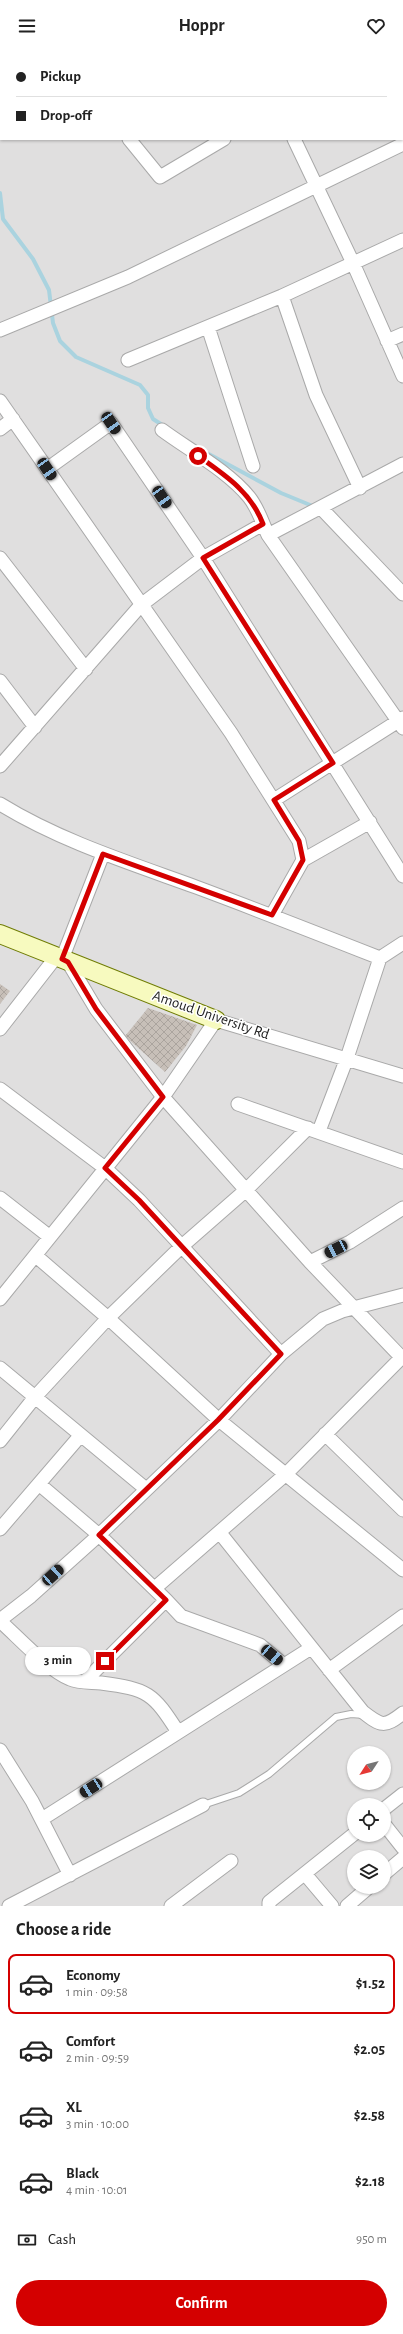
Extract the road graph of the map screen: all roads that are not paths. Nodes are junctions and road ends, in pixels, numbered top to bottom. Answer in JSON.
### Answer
{"nodes":[{"id":1,"x":131,"y":140,"type":"edge"},
{"id":2,"x":222,"y":140,"type":"edge"},
{"id":3,"x":294,"y":140,"type":"edge"},
{"id":4,"x":403,"y":144,"type":"edge"},
{"id":5,"x":316,"y":185,"type":"junction"},
{"id":6,"x":403,"y":240,"type":"edge"},
{"id":7,"x":353,"y":263,"type":"junction"},
{"id":8,"x":282,"y":296,"type":"junction"},
{"id":9,"x":208,"y":327,"type":"junction"},
{"id":10,"x":0,"y":330,"type":"edge"},
{"id":11,"x":403,"y":334,"type":"edge"},
{"id":12,"x":388,"y":341,"type":"junction"},
{"id":13,"x":128,"y":360,"type":"dead end"},
{"id":14,"x":403,"y":376,"type":"edge"},
{"id":15,"x":0,"y":401,"type":"edge"},
{"id":16,"x":13,"y":419,"type":"junction"},
{"id":17,"x":0,"y":429,"type":"edge"},
{"id":18,"x":162,"y":430,"type":"dead end"},
{"id":19,"x":403,"y":464,"type":"edge"},
{"id":20,"x":253,"y":466,"type":"dead end"},
{"id":21,"x":47,"y":469,"type":"junction"},
{"id":22,"x":360,"y":488,"type":"junction"},
{"id":23,"x":321,"y":508,"type":"junction"},
{"id":24,"x":266,"y":530,"type":"junction"},
{"id":25,"x":0,"y":558,"type":"edge"},
{"id":26,"x":203,"y":558,"type":"junction"},
{"id":27,"x":403,"y":594,"type":"edge"},
{"id":28,"x":141,"y":604,"type":"junction"},
{"id":29,"x":86,"y":669,"type":"junction"},
{"id":30,"x":0,"y":681,"type":"edge"},
{"id":31,"x":401,"y":722,"type":"edge"},
{"id":32,"x":35,"y":727,"type":"junction"},
{"id":33,"x":333,"y":763,"type":"junction"},
{"id":34,"x":0,"y":766,"type":"edge"},
{"id":35,"x":274,"y":800,"type":"junction"},
{"id":36,"x":0,"y":804,"type":"edge"},
{"id":37,"x":370,"y":822,"type":"junction"},
{"id":38,"x":103,"y":854,"type":"junction"},
{"id":39,"x":303,"y":860,"type":"junction"},
{"id":40,"x":403,"y":876,"type":"edge"},
{"id":41,"x":272,"y":915,"type":"junction"},
{"id":42,"x":0,"y":934,"type":"edge"},
{"id":43,"x":403,"y":943,"type":"edge"},
{"id":44,"x":380,"y":958,"type":"junction"},
{"id":45,"x":62,"y":959,"type":"junction"},
{"id":46,"x":216,"y":1020,"type":"junction"},
{"id":47,"x":0,"y":1029,"type":"edge"},
{"id":48,"x":347,"y":1058,"type":"junction"},
{"id":49,"x":403,"y":1076,"type":"edge"},
{"id":50,"x":0,"y":1089,"type":"edge"},
{"id":51,"x":163,"y":1097,"type":"junction"},
{"id":52,"x":238,"y":1104,"type":"dead end"},
{"id":53,"x":314,"y":1130,"type":"junction"},
{"id":54,"x":403,"y":1162,"type":"edge"},
{"id":55,"x":105,"y":1168,"type":"junction"},
{"id":56,"x":246,"y":1190,"type":"junction"},
{"id":57,"x":0,"y":1198,"type":"edge"},
{"id":58,"x":403,"y":1208,"type":"edge"},
{"id":59,"x":50,"y":1237,"type":"junction"},
{"id":60,"x":182,"y":1246,"type":"junction"},
{"id":61,"x":36,"y":1256,"type":"junction"},
{"id":62,"x":310,"y":1262,"type":"junction"},
{"id":63,"x":403,"y":1294,"type":"edge"},
{"id":64,"x":0,"y":1299,"type":"edge"},
{"id":65,"x":355,"y":1308,"type":"junction"},
{"id":66,"x":108,"y":1318,"type":"junction"},
{"id":67,"x":281,"y":1354,"type":"junction"},
{"id":68,"x":402,"y":1358,"type":"edge"},
{"id":69,"x":0,"y":1368,"type":"edge"},
{"id":70,"x":35,"y":1397,"type":"junction"},
{"id":71,"x":218,"y":1420,"type":"junction"},
{"id":72,"x":325,"y":1434,"type":"junction"},
{"id":73,"x":80,"y":1436,"type":"junction"},
{"id":74,"x":0,"y":1441,"type":"edge"},
{"id":75,"x":286,"y":1474,"type":"junction"},
{"id":76,"x":38,"y":1484,"type":"junction"},
{"id":77,"x":146,"y":1489,"type":"junction"},
{"id":78,"x":403,"y":1510,"type":"edge"},
{"id":79,"x":0,"y":1529,"type":"edge"},
{"id":80,"x":220,"y":1533,"type":"junction"},
{"id":81,"x":99,"y":1535,"type":"junction"},
{"id":82,"x":403,"y":1570,"type":"edge"},
{"id":83,"x":155,"y":1588,"type":"junction"},
{"id":84,"x":166,"y":1600,"type":"junction"},
{"id":85,"x":403,"y":1616,"type":"edge"},
{"id":86,"x":0,"y":1620,"type":"edge"},
{"id":87,"x":310,"y":1648,"type":"junction"},
{"id":88,"x":284,"y":1665,"type":"junction"},
{"id":89,"x":330,"y":1670,"type":"junction"},
{"id":90,"x":84,"y":1681,"type":"junction"},
{"id":91,"x":403,"y":1713,"type":"edge"},
{"id":92,"x":368,"y":1715,"type":"junction"},
{"id":93,"x":178,"y":1732,"type":"junction"},
{"id":94,"x":0,"y":1750,"type":"edge"},
{"id":95,"x":403,"y":1794,"type":"edge"},
{"id":96,"x":391,"y":1803,"type":"edge"},
{"id":97,"x":203,"y":1805,"type":"joint"},
{"id":98,"x":42,"y":1819,"type":"junction"},
{"id":99,"x":391,"y":1833,"type":"edge"},
{"id":100,"x":347,"y":1840,"type":"edge"},
{"id":101,"x":403,"y":1848,"type":"edge"},
{"id":102,"x":403,"y":1858,"type":"edge"},
{"id":103,"x":231,"y":1861,"type":"dead end"},
{"id":104,"x":391,"y":1868,"type":"edge"},
{"id":105,"x":305,"y":1874,"type":"junction"},
{"id":106,"x":70,"y":1875,"type":"junction"},
{"id":107,"x":361,"y":1894,"type":"edge"},
{"id":108,"x":267,"y":1905,"type":"edge"},
{"id":109,"x":9,"y":1906,"type":"edge"},
{"id":110,"x":171,"y":1906,"type":"edge"},
{"id":111,"x":332,"y":1906,"type":"edge"},
{"id":112,"x":347,"y":1906,"type":"edge"}],
"edges":[{"from":1,"to":2,"type":"street"},
{"from":3,"to":5,"type":"street"},
{"from":4,"to":5,"type":"street"},
{"from":5,"to":7,"type":"street"},
{"from":5,"to":10,"type":"street"},
{"from":6,"to":7,"type":"street"},
{"from":7,"to":8,"type":"street"},
{"from":7,"to":12,"type":"street"},
{"from":8,"to":9,"type":"street"},
{"from":8,"to":22,"type":"street"},
{"from":9,"to":13,"type":"street"},
{"from":9,"to":20,"type":"street"},
{"from":11,"to":12,"type":"street"},
{"from":12,"to":14,"type":"street"},
{"from":15,"to":16,"type":"street"},
{"from":16,"to":17,"type":"street"},
{"from":16,"to":21,"type":"street"},
{"from":18,"to":24,"type":"street"},
{"from":19,"to":22,"type":"street"},
{"from":21,"to":26,"type":"street"},
{"from":21,"to":28,"type":"street"},
{"from":22,"to":23,"type":"street"},
{"from":23,"to":24,"type":"street"},
{"from":23,"to":27,"type":"street"},
{"from":24,"to":26,"type":"street"},
{"from":24,"to":31,"type":"street"},
{"from":25,"to":29,"type":"street"},
{"from":26,"to":28,"type":"street"},
{"from":26,"to":33,"type":"street"},
{"from":28,"to":29,"type":"street"},
{"from":28,"to":35,"type":"street"},
{"from":29,"to":32,"type":"street"},
{"from":30,"to":32,"type":"street"},
{"from":31,"to":33,"type":"street"},
{"from":32,"to":34,"type":"street"},
{"from":33,"to":35,"type":"street"},
{"from":33,"to":37,"type":"street"},
{"from":35,"to":39,"type":"street"},
{"from":36,"to":38,"type":"street"},
{"from":37,"to":39,"type":"street"},
{"from":37,"to":40,"type":"street"},
{"from":38,"to":41,"type":"street"},
{"from":38,"to":45,"type":"street"},
{"from":39,"to":41,"type":"street"},
{"from":41,"to":44,"type":"street"},
{"from":42,"to":45,"type":"street","name":"Amoud University Rd"},
{"from":43,"to":44,"type":"street"},
{"from":44,"to":48,"type":"street"},
{"from":45,"to":46,"type":"street","name":"Amoud University Rd"},
{"from":45,"to":47,"type":"street"},
{"from":45,"to":51,"type":"street"},
{"from":46,"to":48,"type":"street","name":"Amoud University Rd"},
{"from":46,"to":51,"type":"street"},
{"from":48,"to":49,"type":"street","name":"Amoud University Rd"},
{"from":48,"to":53,"type":"street"},
{"from":50,"to":55,"type":"street"},
{"from":51,"to":55,"type":"street"},
{"from":51,"to":56,"type":"street"},
{"from":52,"to":53,"type":"street"},
{"from":53,"to":54,"type":"street"},
{"from":53,"to":56,"type":"street"},
{"from":55,"to":59,"type":"street"},
{"from":55,"to":60,"type":"street"},
{"from":56,"to":60,"type":"street"},
{"from":56,"to":62,"type":"street"},
{"from":57,"to":59,"type":"street"},
{"from":58,"to":62,"type":"street"},
{"from":59,"to":61,"type":"street"},
{"from":60,"to":66,"type":"street"},
{"from":60,"to":67,"type":"street"},
{"from":61,"to":64,"type":"street"},
{"from":61,"to":66,"type":"street"},
{"from":62,"to":65,"type":"street"},
{"from":63,"to":65,"type":"street"},
{"from":65,"to":67,"type":"street"},
{"from":65,"to":68,"type":"street"},
{"from":66,"to":70,"type":"street"},
{"from":66,"to":71,"type":"street"},
{"from":67,"to":71,"type":"street"},
{"from":68,"to":72,"type":"street"},
{"from":69,"to":70,"type":"street"},
{"from":70,"to":73,"type":"street"},
{"from":70,"to":74,"type":"street"},
{"from":71,"to":75,"type":"street"},
{"from":71,"to":77,"type":"street"},
{"from":72,"to":75,"type":"street"},
{"from":72,"to":78,"type":"street"},
{"from":73,"to":76,"type":"street"},
{"from":73,"to":77,"type":"street"},
{"from":75,"to":80,"type":"street"},
{"from":75,"to":82,"type":"street"},
{"from":76,"to":79,"type":"street"},
{"from":76,"to":81,"type":"street"},
{"from":77,"to":81,"type":"street"},
{"from":80,"to":83,"type":"street"},
{"from":80,"to":87,"type":"street"},
{"from":81,"to":83,"type":"street"},
{"from":81,"to":86,"type":"street"},
{"from":83,"to":84,"type":"street"},
{"from":84,"to":88,"type":"street"},
{"from":84,"to":90,"type":"street"},
{"from":85,"to":89,"type":"street"},
{"from":86,"to":90,"type":"street"},
{"from":87,"to":88,"type":"street"},
{"from":87,"to":89,"type":"street"},
{"from":88,"to":93,"type":"street"},
{"from":89,"to":92,"type":"street"},
{"from":90,"to":93,"type":"street"},
{"from":91,"to":92,"type":"street"},
{"from":92,"to":97,"type":"lane"},
{"from":93,"to":98,"type":"street"},
{"from":94,"to":98,"type":"street"},
{"from":95,"to":96,"type":"street"},
{"from":97,"to":106,"type":"street"},
{"from":98,"to":106,"type":"street"},
{"from":99,"to":101,"type":"street"},
{"from":100,"to":105,"type":"street"},
{"from":102,"to":104,"type":"street"},
{"from":103,"to":110,"type":"street"},
{"from":105,"to":108,"type":"street"},
{"from":105,"to":111,"type":"street"},
{"from":106,"to":109,"type":"street"},
{"from":107,"to":112,"type":"street"}]}
